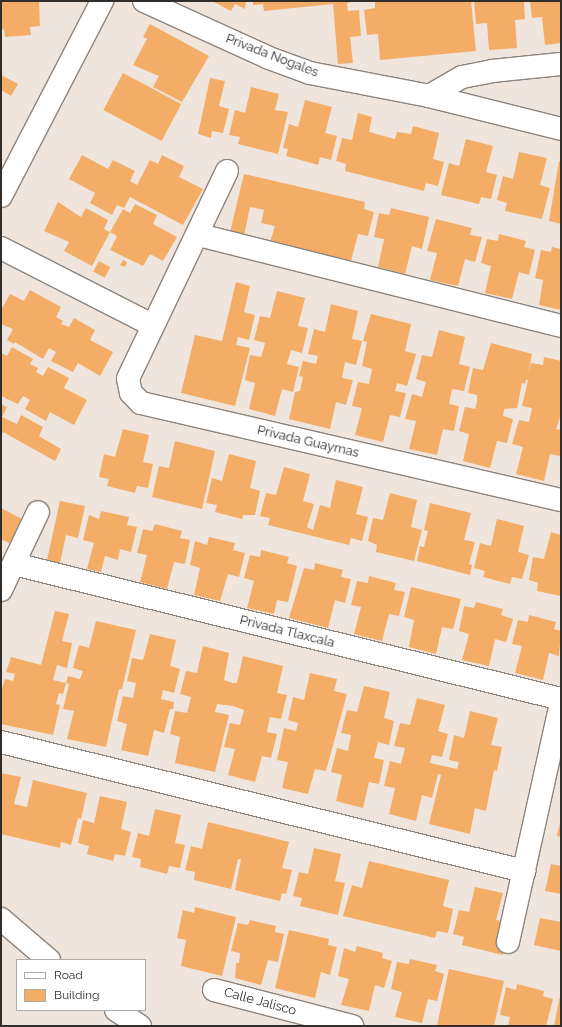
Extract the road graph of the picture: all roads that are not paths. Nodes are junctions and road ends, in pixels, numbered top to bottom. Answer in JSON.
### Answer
{"nodes":[{"id":1,"x":102,"y":1,"type":"edge"},
{"id":2,"x":144,"y":1,"type":"edge"},
{"id":3,"x":561,"y":64,"type":"edge"},
{"id":4,"x":429,"y":96,"type":"junction"},
{"id":5,"x":561,"y":129,"type":"edge"},
{"id":6,"x":227,"y":171,"type":"dead end"},
{"id":7,"x":1,"y":196,"type":"edge"},
{"id":8,"x":199,"y":235,"type":"junction"},
{"id":9,"x":1,"y":248,"type":"edge"},
{"id":10,"x":152,"y":325,"type":"junction"},
{"id":11,"x":561,"y":326,"type":"edge"},
{"id":12,"x":561,"y":500,"type":"edge"},
{"id":13,"x":38,"y":512,"type":"dead end"},
{"id":14,"x":14,"y":564,"type":"junction"},
{"id":15,"x":1,"y":590,"type":"edge"},
{"id":16,"x":561,"y":699,"type":"edge"},
{"id":17,"x":561,"y":703,"type":"edge"},
{"id":18,"x":1,"y":742,"type":"edge"},
{"id":19,"x":524,"y":871,"type":"junction"},
{"id":20,"x":1,"y":919,"type":"edge"},
{"id":21,"x":508,"y":942,"type":"dead end"},
{"id":22,"x":48,"y":959,"type":"edge"},
{"id":23,"x":214,"y":990,"type":"dead end"},
{"id":24,"x":118,"y":1011,"type":"edge"},
{"id":25,"x":140,"y":1026,"type":"edge"},
{"id":26,"x":352,"y":1026,"type":"edge"}],
"edges":[{"from":1,"to":7,"type":"street"},
{"from":2,"to":4,"type":"street","name":"Privada Nogales"},
{"from":3,"to":4,"type":"street"},
{"from":4,"to":5,"type":"street","name":"Privada Nogales"},
{"from":6,"to":8,"type":"street","name":"Privada Guaymas"},
{"from":8,"to":10,"type":"street","name":"Privada Guaymas"},
{"from":8,"to":11,"type":"street"},
{"from":9,"to":10,"type":"street"},
{"from":10,"to":12,"type":"street","name":"Privada Guaymas"},
{"from":13,"to":14,"type":"street"},
{"from":14,"to":15,"type":"street"},
{"from":14,"to":16,"type":"street","name":"Privada Tlaxcala"},
{"from":17,"to":19,"type":"street"},
{"from":18,"to":19,"type":"street"},
{"from":19,"to":21,"type":"street"},
{"from":20,"to":22,"type":"street"},
{"from":23,"to":26,"type":"street","name":"Calle Jalisco"},
{"from":24,"to":25,"type":"street"}]}
